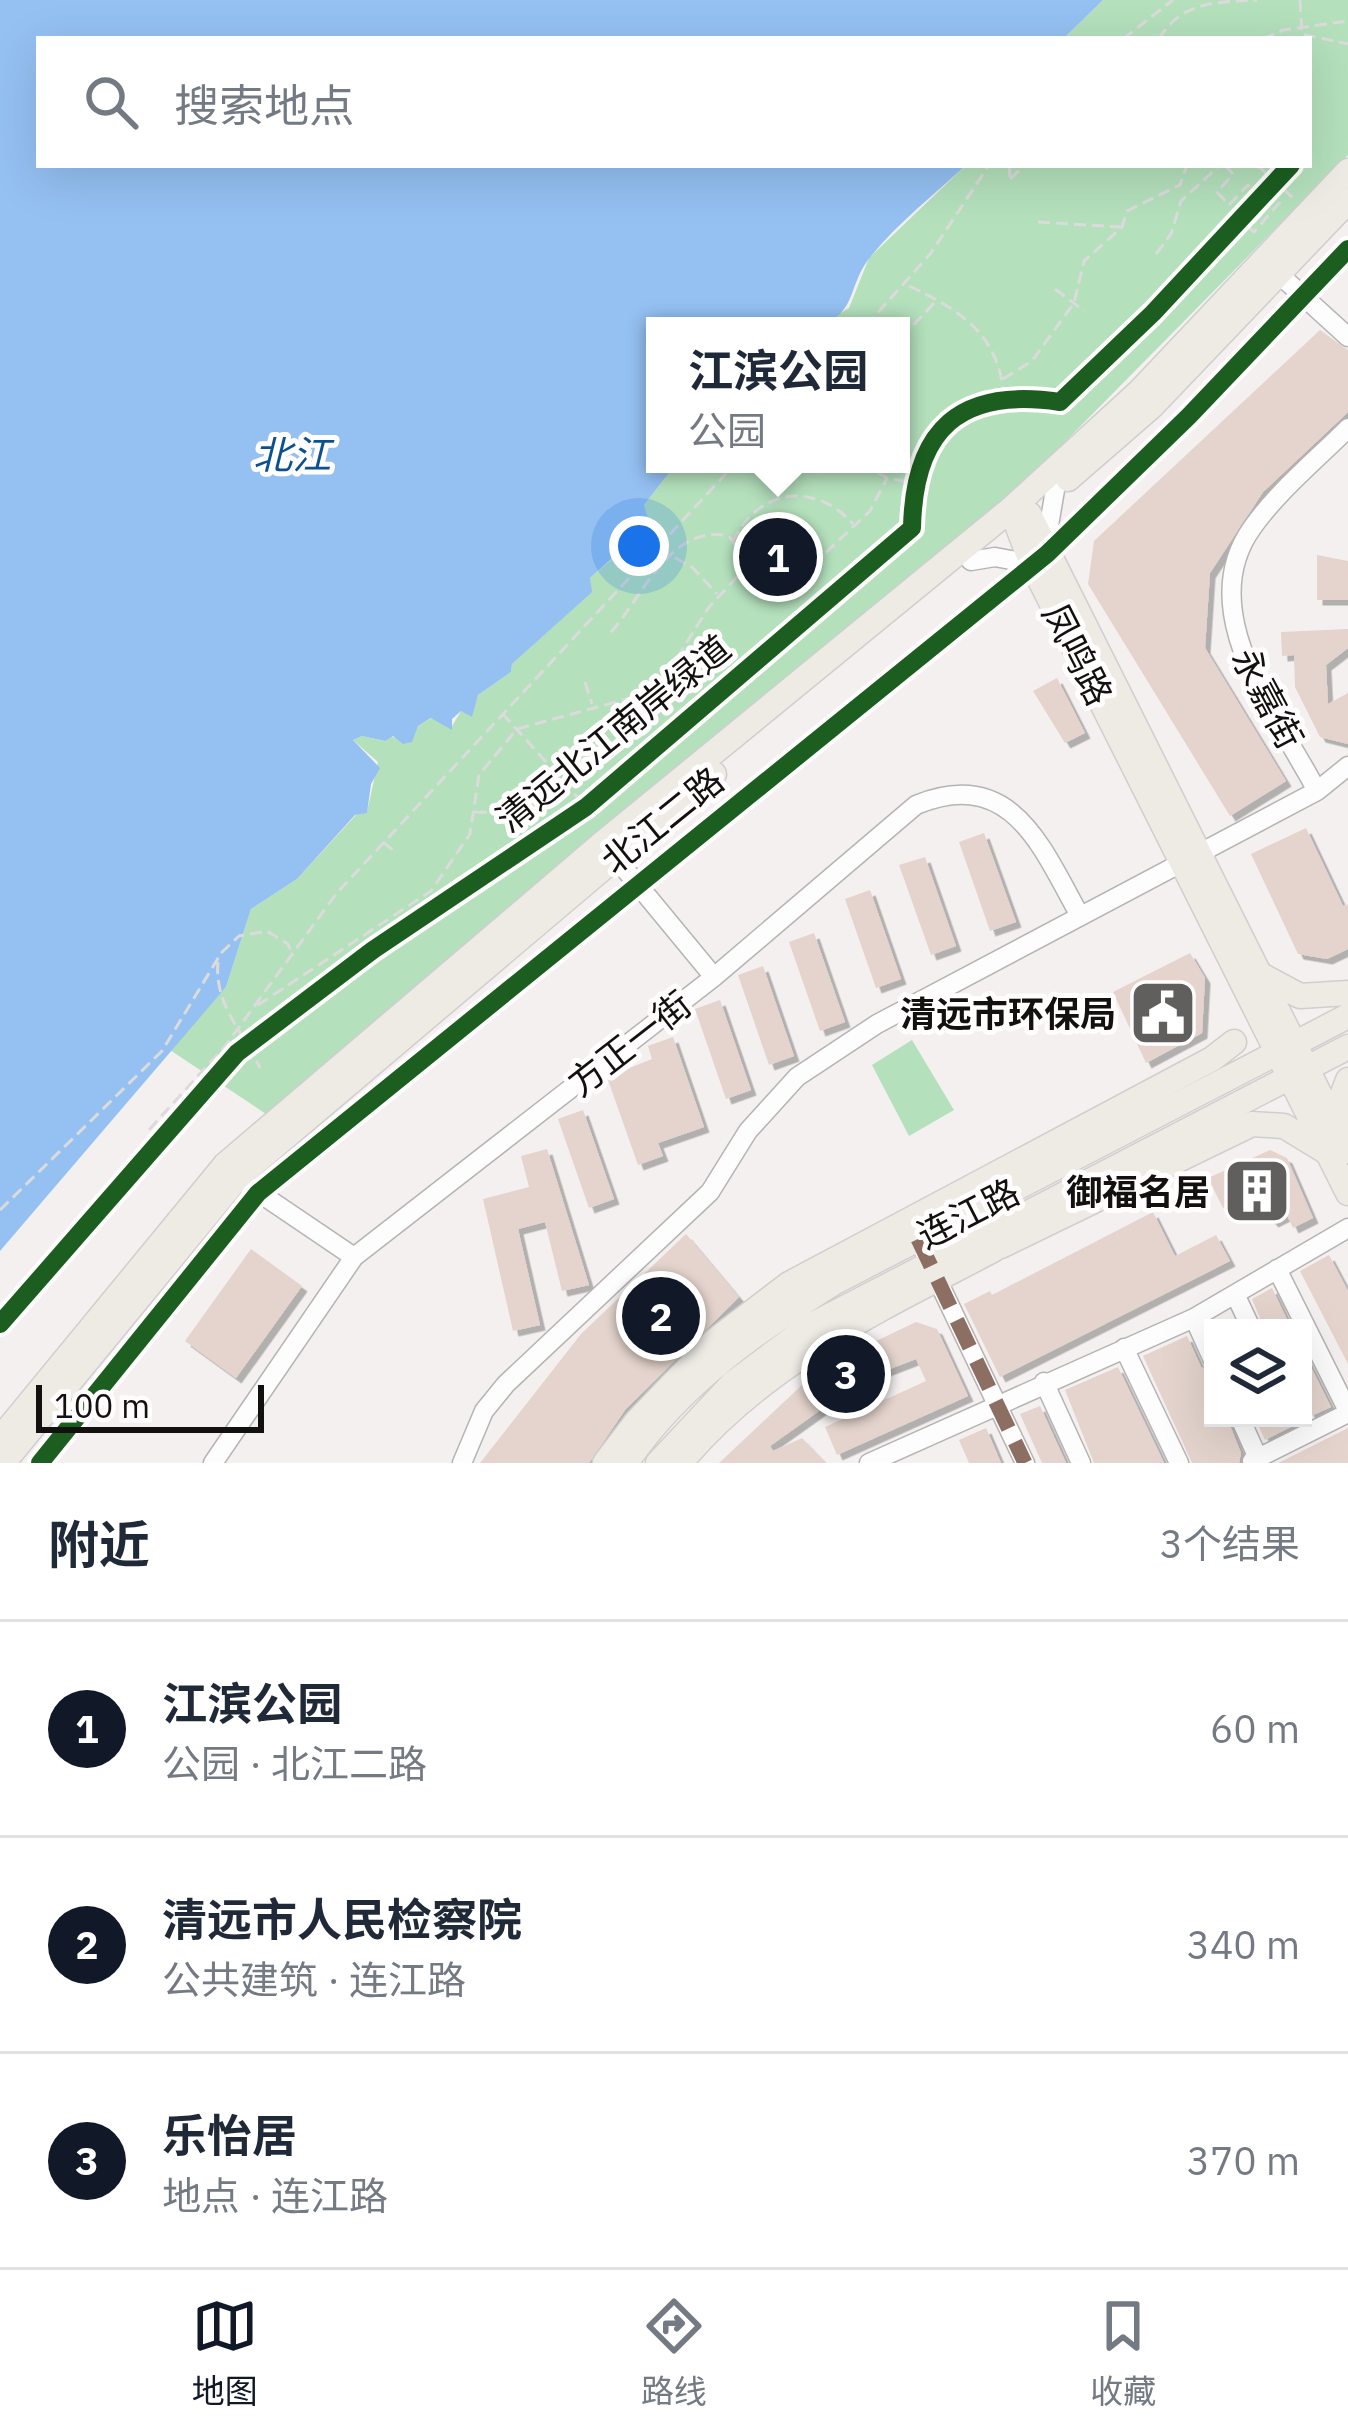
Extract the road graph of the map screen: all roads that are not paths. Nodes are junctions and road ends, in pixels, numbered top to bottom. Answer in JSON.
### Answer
{"nodes":[{"id":1,"x":1348,"y":171,"type":"edge"},
{"id":2,"x":1348,"y":201,"type":"edge"},
{"id":3,"x":1348,"y":250,"type":"edge"},
{"id":4,"x":1272,"y":268,"type":"junction"},
{"id":5,"x":1305,"y":296,"type":"junction"},
{"id":6,"x":1348,"y":337,"type":"edge"},
{"id":7,"x":1348,"y":428,"type":"edge"},
{"id":8,"x":1055,"y":490,"type":"junction"},
{"id":9,"x":1018,"y":517,"type":"junction"},
{"id":10,"x":1039,"y":559,"type":"junction"},
{"id":11,"x":971,"y":561,"type":"junction"},
{"id":12,"x":1348,"y":766,"type":"edge"},
{"id":13,"x":1317,"y":791,"type":"junction"},
{"id":14,"x":601,"y":832,"type":"junction"},
{"id":15,"x":1192,"y":859,"type":"junction"},
{"id":16,"x":636,"y":883,"type":"junction"},
{"id":17,"x":1079,"y":914,"type":"junction"},
{"id":18,"x":714,"y":977,"type":"junction"},
{"id":19,"x":1250,"y":979,"type":"junction"},
{"id":20,"x":1348,"y":993,"type":"edge"},
{"id":21,"x":1348,"y":1016,"type":"edge"},
{"id":22,"x":1234,"y":1042,"type":"junction"},
{"id":23,"x":1348,"y":1047,"type":"edge"},
{"id":24,"x":1285,"y":1049,"type":"junction"},
{"id":25,"x":1297,"y":1073,"type":"junction"},
{"id":26,"x":1348,"y":1080,"type":"edge"},
{"id":27,"x":1204,"y":1090,"type":"junction"},
{"id":28,"x":1338,"y":1147,"type":"edge"},
{"id":29,"x":240,"y":1178,"type":"junction"},
{"id":30,"x":1348,"y":1193,"type":"edge"},
{"id":31,"x":1348,"y":1228,"type":"edge"},
{"id":32,"x":1001,"y":1246,"type":"junction"},
{"id":33,"x":953,"y":1250,"type":"junction"},
{"id":34,"x":354,"y":1257,"type":"junction"},
{"id":35,"x":929,"y":1260,"type":"junction"},
{"id":36,"x":1277,"y":1269,"type":"junction"},
{"id":37,"x":1235,"y":1294,"type":"junction"},
{"id":38,"x":1194,"y":1318,"type":"junction"},
{"id":39,"x":1247,"y":1319,"type":"edge"},
{"id":40,"x":1204,"y":1340,"type":"edge"},
{"id":41,"x":1124,"y":1348,"type":"junction"},
{"id":42,"x":1044,"y":1382,"type":"junction"},
{"id":43,"x":999,"y":1403,"type":"junction"},
{"id":44,"x":1348,"y":1412,"type":"edge"},
{"id":45,"x":1312,"y":1423,"type":"edge"},
{"id":46,"x":1243,"y":1427,"type":"edge"},
{"id":47,"x":1298,"y":1427,"type":"edge"},
{"id":48,"x":0,"y":1439,"type":"edge"},
{"id":49,"x":878,"y":1461,"type":"edge"},
{"id":50,"x":1253,"y":1461,"type":"edge"},
{"id":51,"x":4,"y":1463,"type":"edge"},
{"id":52,"x":40,"y":1463,"type":"edge"},
{"id":53,"x":213,"y":1463,"type":"edge"},
{"id":54,"x":462,"y":1463,"type":"edge"},
{"id":55,"x":605,"y":1463,"type":"edge"},
{"id":56,"x":626,"y":1463,"type":"edge"},
{"id":57,"x":658,"y":1463,"type":"edge"},
{"id":58,"x":680,"y":1463,"type":"edge"},
{"id":59,"x":1025,"y":1463,"type":"edge"},
{"id":60,"x":1081,"y":1463,"type":"edge"},
{"id":61,"x":1179,"y":1463,"type":"edge"}],
"edges":[{"from":1,"to":4,"type":"main road","name":"北江二路"},
{"from":2,"to":4,"type":"main road","name":"北江二路"},
{"from":3,"to":5,"type":"street","name":"北江二路"},
{"from":4,"to":5,"type":"street"},
{"from":4,"to":8,"type":"main road","name":"北江二路"},
{"from":4,"to":9,"type":"main road","name":"北江二路"},
{"from":5,"to":6,"type":"street"},
{"from":5,"to":10,"type":"street","name":"北江二路"},
{"from":7,"to":13,"type":"street","name":"永嘉街"},
{"from":8,"to":9,"type":"main road","name":"北江二路"},
{"from":8,"to":10,"type":"street"},
{"from":9,"to":10,"type":"main road","name":"凤鸣路"},
{"from":9,"to":11,"type":"main road","name":"北江二路"},
{"from":9,"to":14,"type":"main road","name":"北江二路"},
{"from":10,"to":11,"type":"street"},
{"from":10,"to":15,"type":"main road","name":"凤鸣路"},
{"from":10,"to":16,"type":"street","name":"北江二路"},
{"from":11,"to":14,"type":"main road","name":"北江二路"},
{"from":12,"to":13,"type":"street"},
{"from":13,"to":15,"type":"street"},
{"from":14,"to":16,"type":"street"},
{"from":14,"to":29,"type":"main road","name":"北江二路"},
{"from":15,"to":17,"type":"street"},
{"from":15,"to":19,"type":"main road","name":"凤鸣路"},
{"from":16,"to":18,"type":"street"},
{"from":16,"to":29,"type":"street","name":"北江二路"},
{"from":17,"to":18,"type":"street","name":"方正一街"},
{"from":17,"to":54,"type":"street"},
{"from":18,"to":34,"type":"street","name":"方正一街"},
{"from":19,"to":20,"type":"main road"},
{"from":19,"to":22,"type":"main road"},
{"from":19,"to":24,"type":"main road","name":"凤鸣路"},
{"from":21,"to":24,"type":"main road","name":"连江路"},
{"from":22,"to":27,"type":"main road"},
{"from":22,"to":55,"type":"main road","name":"连江路"},
{"from":23,"to":25,"type":"main road","name":"连江路"},
{"from":24,"to":25,"type":"main road","name":"凤鸣路"},
{"from":24,"to":27,"type":"main road","name":"连江路"},
{"from":25,"to":28,"type":"main road","name":"凤鸣路"},
{"from":25,"to":33,"type":"main road","name":"连江路"},
{"from":26,"to":28,"type":"main road"},
{"from":27,"to":35,"type":"main road","name":"连江路"},
{"from":28,"to":30,"type":"main road","name":"凤鸣路"},
{"from":28,"to":32,"type":"main road","name":"连江路"},
{"from":29,"to":34,"type":"street"},
{"from":29,"to":48,"type":"main road","name":"北江二路"},
{"from":29,"to":51,"type":"main road","name":"北江二路"},
{"from":29,"to":52,"type":"street","name":"北江二路"},
{"from":31,"to":36,"type":"street"},
{"from":32,"to":33,"type":"main road"},
{"from":32,"to":35,"type":"main road","name":"连江路"},
{"from":33,"to":35,"type":"main road","name":"连江路"},
{"from":34,"to":53,"type":"street","name":"方正一街"},
{"from":35,"to":43,"type":"street"},
{"from":35,"to":56,"type":"main road","name":"连江路"},
{"from":35,"to":57,"type":"main road","name":"连江路"},
{"from":35,"to":58,"type":"main road","name":"连江路"},
{"from":36,"to":37,"type":"street"},
{"from":36,"to":44,"type":"street"},
{"from":37,"to":38,"type":"street"},
{"from":37,"to":39,"type":"street"},
{"from":38,"to":40,"type":"street"},
{"from":38,"to":41,"type":"street"},
{"from":41,"to":42,"type":"street"},
{"from":41,"to":61,"type":"street"},
{"from":42,"to":43,"type":"street"},
{"from":42,"to":60,"type":"street"},
{"from":43,"to":49,"type":"street"},
{"from":43,"to":59,"type":"street"},
{"from":44,"to":45,"type":"street"},
{"from":46,"to":50,"type":"street"},
{"from":47,"to":50,"type":"street"}]}
